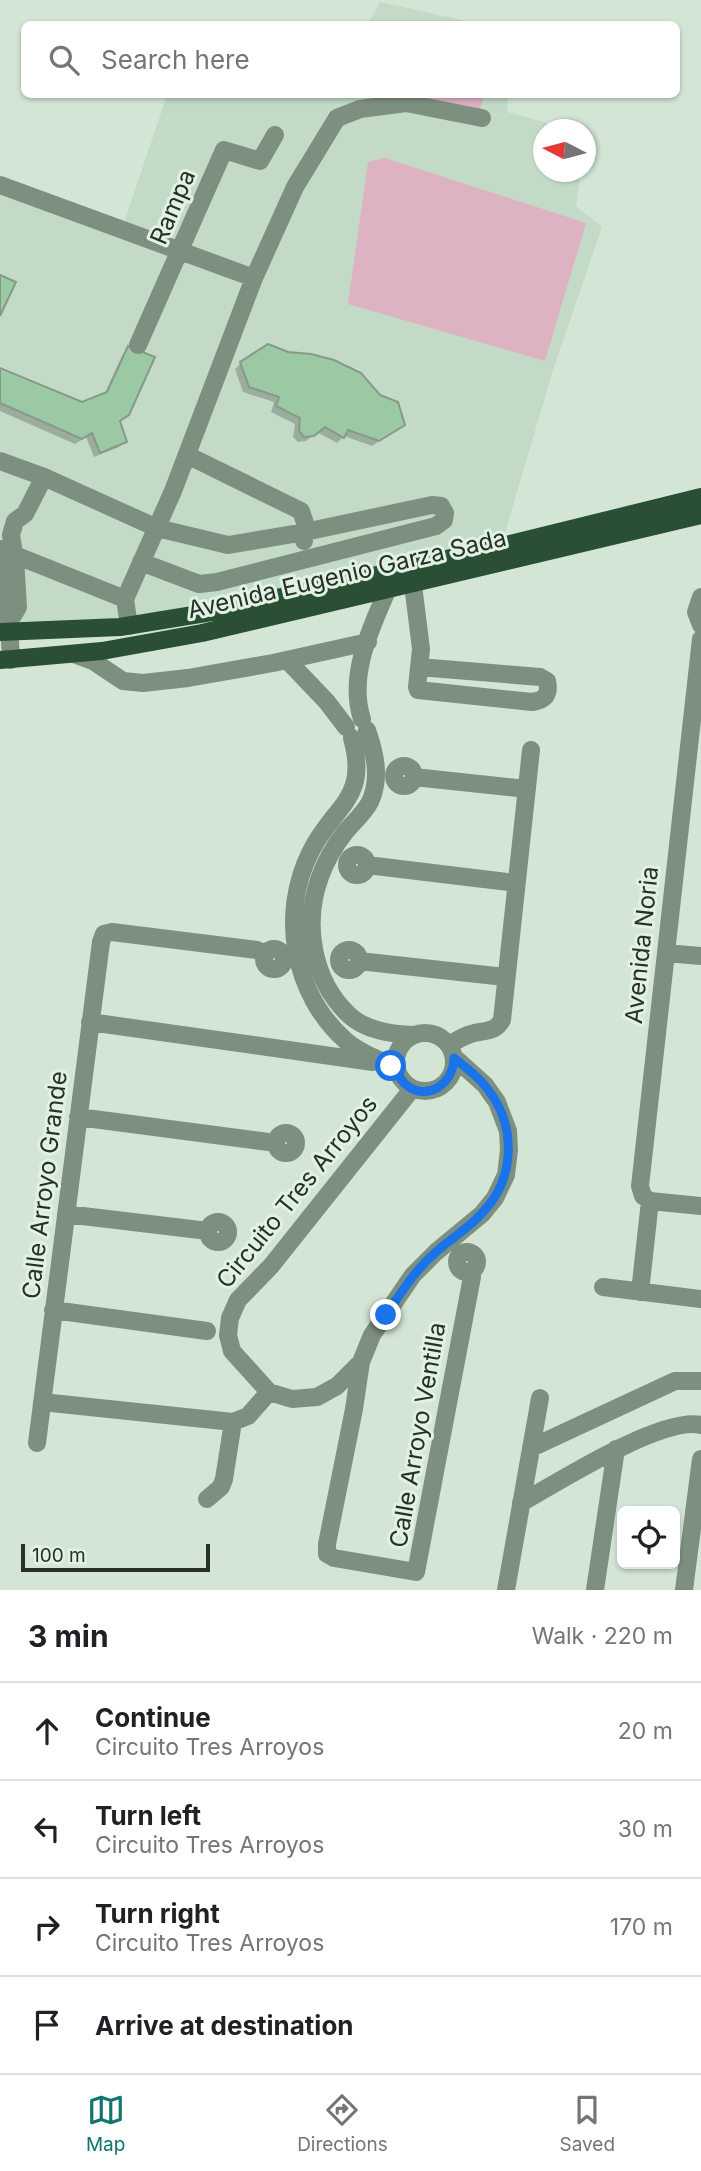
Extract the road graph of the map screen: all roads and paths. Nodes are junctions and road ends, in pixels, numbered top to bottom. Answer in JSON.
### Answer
{"nodes":[{"id":1,"x":482,"y":118,"type":"dead end"},
{"id":2,"x":275,"y":135,"type":"dead end"},
{"id":3,"x":0,"y":185,"type":"edge"},
{"id":4,"x":180,"y":251,"type":"junction"},
{"id":5,"x":254,"y":278,"type":"junction"},
{"id":6,"x":138,"y":345,"type":"dead end"},
{"id":7,"x":187,"y":455,"type":"junction"},
{"id":8,"x":0,"y":461,"type":"edge"},
{"id":9,"x":44,"y":477,"type":"junction"},
{"id":10,"x":701,"y":497,"type":"edge"},
{"id":11,"x":698,"y":519,"type":"edge"},
{"id":12,"x":157,"y":528,"type":"junction"},
{"id":13,"x":305,"y":532,"type":"junction"},
{"id":14,"x":5,"y":550,"type":"edge"},
{"id":15,"x":302,"y":560,"type":"junction"},
{"id":16,"x":141,"y":562,"type":"junction"},
{"id":17,"x":412,"y":584,"type":"junction"},
{"id":18,"x":387,"y":591,"type":"junction"},
{"id":19,"x":701,"y":597,"type":"edge"},
{"id":20,"x":125,"y":600,"type":"junction"},
{"id":21,"x":701,"y":625,"type":"edge"},
{"id":22,"x":129,"y":626,"type":"junction"},
{"id":23,"x":6,"y":629,"type":"edge"},
{"id":24,"x":701,"y":639,"type":"edge"},
{"id":25,"x":368,"y":642,"type":"junction"},
{"id":26,"x":74,"y":654,"type":"junction"},
{"id":27,"x":5,"y":660,"type":"edge"},
{"id":28,"x":287,"y":660,"type":"junction"},
{"id":29,"x":419,"y":667,"type":"junction"},
{"id":30,"x":357,"y":699,"type":"junction"},
{"id":31,"x":333,"y":710,"type":"junction"},
{"id":32,"x":357,"y":728,"type":"junction"},
{"id":33,"x":696,"y":733,"type":"edge"},
{"id":34,"x":531,"y":750,"type":"dead end"},
{"id":35,"x":414,"y":777,"type":"dead end"},
{"id":36,"x":527,"y":789,"type":"junction"},
{"id":37,"x":367,"y":865,"type":"dead end"},
{"id":38,"x":516,"y":883,"type":"junction"},
{"id":39,"x":666,"y":953,"type":"junction"},
{"id":40,"x":265,"y":955,"type":"dead end"},
{"id":41,"x":701,"y":956,"type":"edge"},
{"id":42,"x":359,"y":961,"type":"dead end"},
{"id":43,"x":505,"y":977,"type":"junction"},
{"id":44,"x":90,"y":1021,"type":"junction"},
{"id":45,"x":335,"y":1030,"type":"junction"},
{"id":46,"x":414,"y":1035,"type":"junction"},
{"id":47,"x":452,"y":1051,"type":"junction"},
{"id":48,"x":321,"y":1056,"type":"junction"},
{"id":49,"x":388,"y":1066,"type":"junction"},
{"id":50,"x":412,"y":1088,"type":"junction"},
{"id":51,"x":78,"y":1117,"type":"junction"},
{"id":52,"x":276,"y":1143,"type":"dead end"},
{"id":53,"x":650,"y":1201,"type":"junction"},
{"id":54,"x":701,"y":1206,"type":"edge"},
{"id":55,"x":66,"y":1214,"type":"junction"},
{"id":56,"x":208,"y":1231,"type":"dead end"},
{"id":57,"x":470,"y":1271,"type":"dead end"},
{"id":58,"x":603,"y":1287,"type":"dead end"},
{"id":59,"x":640,"y":1292,"type":"junction"},
{"id":60,"x":701,"y":1299,"type":"edge"},
{"id":61,"x":53,"y":1310,"type":"junction"},
{"id":62,"x":206,"y":1331,"type":"dead end"},
{"id":63,"x":361,"y":1362,"type":"junction"},
{"id":64,"x":701,"y":1381,"type":"edge"},
{"id":65,"x":269,"y":1392,"type":"junction"},
{"id":66,"x":317,"y":1397,"type":"junction"},
{"id":67,"x":540,"y":1398,"type":"dead end"},
{"id":68,"x":42,"y":1402,"type":"junction"},
{"id":69,"x":354,"y":1409,"type":"junction"},
{"id":70,"x":233,"y":1422,"type":"junction"},
{"id":71,"x":701,"y":1425,"type":"edge"},
{"id":72,"x":37,"y":1443,"type":"dead end"},
{"id":73,"x":531,"y":1448,"type":"junction"},
{"id":74,"x":616,"y":1449,"type":"junction"},
{"id":75,"x":701,"y":1459,"type":"edge"},
{"id":76,"x":207,"y":1499,"type":"dead end"},
{"id":77,"x":521,"y":1503,"type":"junction"},
{"id":78,"x":506,"y":1590,"type":"edge"},
{"id":79,"x":595,"y":1590,"type":"edge"},
{"id":80,"x":684,"y":1590,"type":"edge"}],
"edges":[{"from":1,"to":5,"type":"street"},
{"from":2,"to":4,"type":"street","name":"Rampa"},
{"from":3,"to":4,"type":"street"},
{"from":4,"to":5,"type":"street"},
{"from":4,"to":6,"type":"street","name":"Rampa"},
{"from":5,"to":7,"type":"street"},
{"from":7,"to":12,"type":"street"},
{"from":7,"to":13,"type":"street"},
{"from":8,"to":9,"type":"street"},
{"from":9,"to":12,"type":"street"},
{"from":9,"to":14,"type":"street"},
{"from":10,"to":22,"type":"main road","name":"Avenida Eugenio Garza Sada"},
{"from":11,"to":17,"type":"main road","name":"Avenida Eugenio Garza Sada"},
{"from":12,"to":13,"type":"street"},
{"from":12,"to":16,"type":"street"},
{"from":13,"to":15,"type":"street"},
{"from":13,"to":15,"type":"street"},
{"from":14,"to":20,"type":"street"},
{"from":14,"to":23,"type":"street"},
{"from":15,"to":16,"type":"street"},
{"from":16,"to":20,"type":"street"},
{"from":17,"to":18,"type":"main road","name":"Avenida Eugenio Garza Sada"},
{"from":17,"to":29,"type":"street"},
{"from":18,"to":25,"type":"street"},
{"from":18,"to":26,"type":"main road","name":"Avenida Eugenio Garza Sada"},
{"from":19,"to":21,"type":"street"},
{"from":20,"to":22,"type":"street"},
{"from":22,"to":23,"type":"main road","name":"Avenida Eugenio Garza Sada"},
{"from":23,"to":27,"type":"street"},
{"from":24,"to":33,"type":"street","name":"Avenida Noria"},
{"from":25,"to":28,"type":"street"},
{"from":25,"to":30,"type":"street"},
{"from":26,"to":27,"type":"main road","name":"Avenida Eugenio Garza Sada"},
{"from":26,"to":28,"type":"street"},
{"from":28,"to":31,"type":"street","name":"Circuito Tres Arroyos"},
{"from":29,"to":29,"type":"street"},
{"from":30,"to":31,"type":"street"},
{"from":30,"to":32,"type":"street"},
{"from":31,"to":32,"type":"street","name":"Circuito Tres Arroyos"},
{"from":32,"to":45,"type":"street","name":"Circuito Tres Arroyos"},
{"from":32,"to":46,"type":"street","name":"Circuito Tres Arroyos"},
{"from":33,"to":39,"type":"street","name":"Avenida Noria"},
{"from":34,"to":36,"type":"street"},
{"from":35,"to":36,"type":"street"},
{"from":36,"to":38,"type":"street"},
{"from":37,"to":38,"type":"street"},
{"from":38,"to":43,"type":"street"},
{"from":39,"to":41,"type":"street"},
{"from":39,"to":53,"type":"street","name":"Avenida Noria"},
{"from":40,"to":44,"type":"street","name":"Calle Arroyo Grande"},
{"from":42,"to":43,"type":"street"},
{"from":43,"to":47,"type":"street"},
{"from":44,"to":48,"type":"street"},
{"from":44,"to":51,"type":"street","name":"Calle Arroyo Grande"},
{"from":45,"to":48,"type":"street"},
{"from":45,"to":49,"type":"street","name":"Circuito Tres Arroyos"},
{"from":46,"to":47,"type":"street","name":"Circuito Tres Arroyos"},
{"from":46,"to":49,"type":"street"},
{"from":47,"to":50,"type":"street","name":"Circuito Tres Arroyos"},
{"from":47,"to":63,"type":"street","name":"Circuito Tres Arroyos"},
{"from":48,"to":49,"type":"street"},
{"from":49,"to":50,"type":"street","name":"Circuito Tres Arroyos"},
{"from":50,"to":65,"type":"street","name":"Circuito Tres Arroyos"},
{"from":51,"to":52,"type":"street"},
{"from":51,"to":55,"type":"street","name":"Calle Arroyo Grande"},
{"from":53,"to":54,"type":"street"},
{"from":53,"to":59,"type":"street"},
{"from":55,"to":56,"type":"street"},
{"from":55,"to":61,"type":"street","name":"Calle Arroyo Grande"},
{"from":57,"to":69,"type":"street","name":"Calle Arroyo Ventilla"},
{"from":58,"to":59,"type":"street"},
{"from":59,"to":60,"type":"street"},
{"from":61,"to":62,"type":"street"},
{"from":61,"to":68,"type":"street","name":"Calle Arroyo Grande"},
{"from":63,"to":66,"type":"street","name":"Circuito Tres Arroyos"},
{"from":63,"to":69,"type":"street","name":"Calle Arroyo Ventilla"},
{"from":64,"to":73,"type":"street"},
{"from":65,"to":66,"type":"street"},
{"from":65,"to":70,"type":"street"},
{"from":66,"to":69,"type":"street"},
{"from":67,"to":73,"type":"street"},
{"from":68,"to":70,"type":"street"},
{"from":68,"to":72,"type":"street","name":"Calle Arroyo Grande"},
{"from":70,"to":76,"type":"street"},
{"from":71,"to":74,"type":"street"},
{"from":73,"to":77,"type":"street"},
{"from":74,"to":77,"type":"street"},
{"from":74,"to":79,"type":"street"},
{"from":75,"to":80,"type":"street"},
{"from":77,"to":78,"type":"street"}]}
